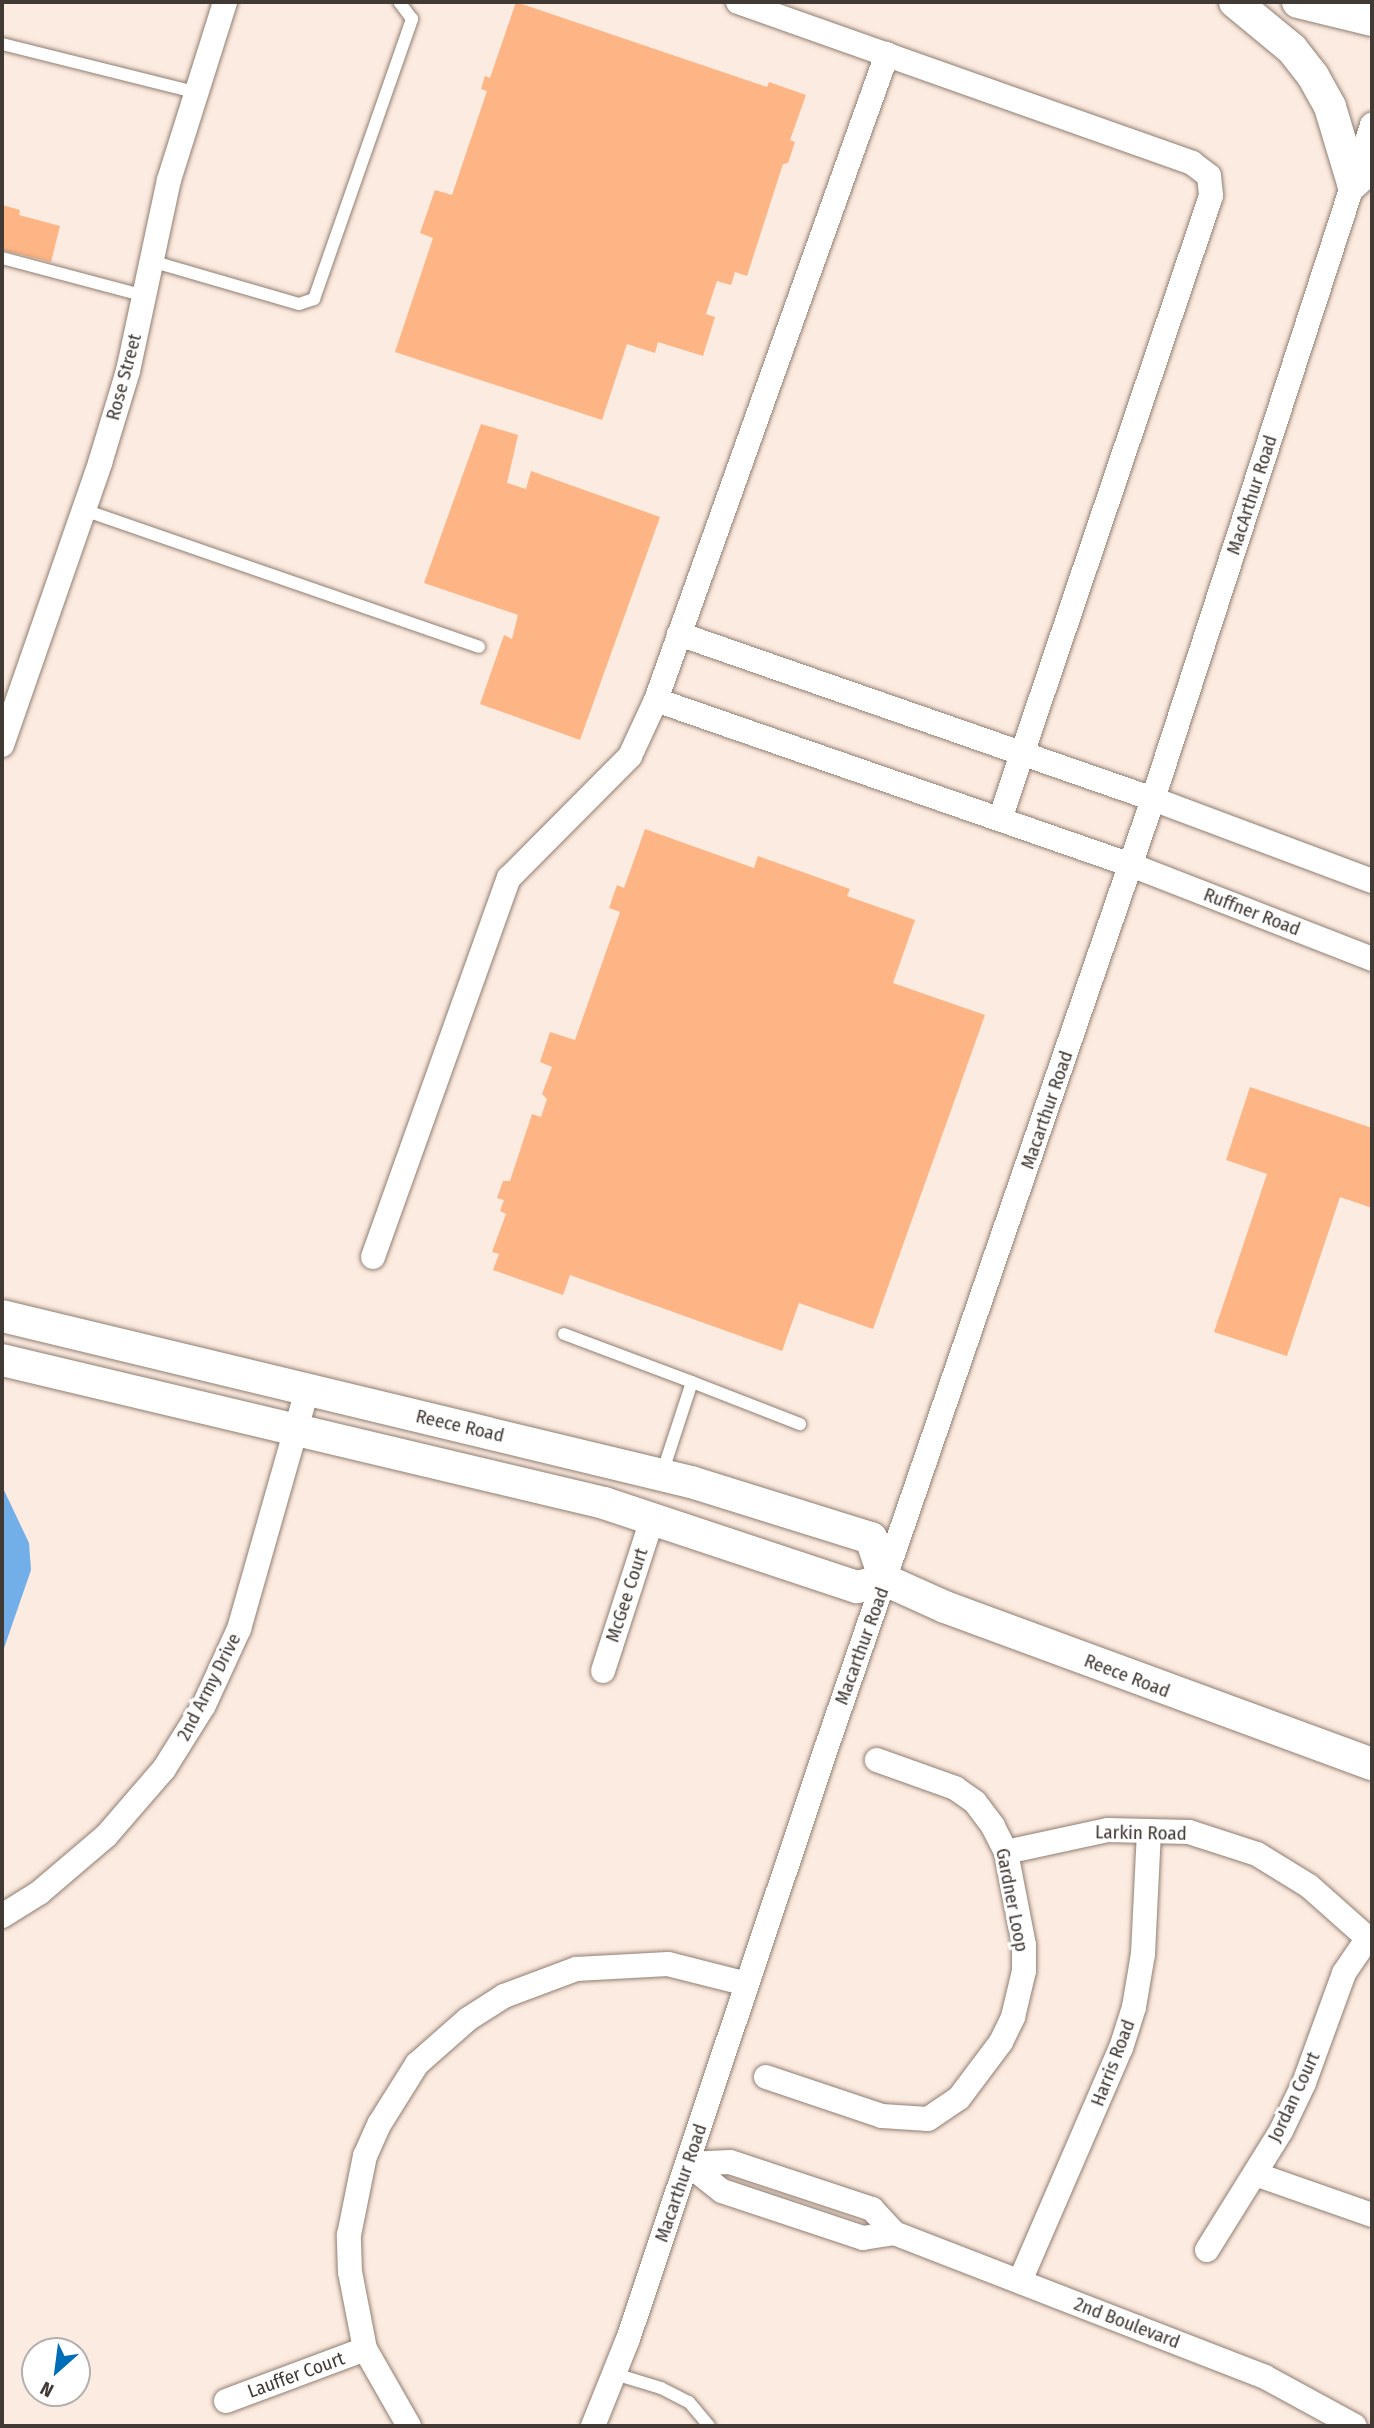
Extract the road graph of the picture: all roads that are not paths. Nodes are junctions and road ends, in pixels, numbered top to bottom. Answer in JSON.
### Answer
{"nodes":[{"id":1,"x":225,"y":2,"type":"edge"},
{"id":2,"x":399,"y":2,"type":"edge"},
{"id":3,"x":738,"y":2,"type":"edge"},
{"id":4,"x":1235,"y":2,"type":"edge"},
{"id":5,"x":1298,"y":2,"type":"edge"},
{"id":6,"x":1372,"y":20,"type":"edge"},
{"id":7,"x":2,"y":44,"type":"edge"},
{"id":8,"x":887,"y":54,"type":"junction"},
{"id":9,"x":195,"y":93,"type":"junction"},
{"id":10,"x":1372,"y":125,"type":"edge"},
{"id":11,"x":1363,"y":174,"type":"edge"},
{"id":12,"x":2,"y":258,"type":"edge"},
{"id":13,"x":151,"y":261,"type":"junction"},
{"id":14,"x":145,"y":296,"type":"junction"},
{"id":15,"x":84,"y":510,"type":"junction"},
{"id":16,"x":679,"y":635,"type":"junction"},
{"id":17,"x":479,"y":647,"type":"dead end"},
{"id":18,"x":656,"y":700,"type":"junction"},
{"id":19,"x":2,"y":745,"type":"edge"},
{"id":20,"x":1022,"y":754,"type":"junction"},
{"id":21,"x":1153,"y":800,"type":"junction"},
{"id":22,"x":1000,"y":819,"type":"junction"},
{"id":23,"x":1131,"y":865,"type":"junction"},
{"id":24,"x":1372,"y":881,"type":"edge"},
{"id":25,"x":1372,"y":959,"type":"edge"},
{"id":26,"x":373,"y":1257,"type":"dead end"},
{"id":27,"x":2,"y":1316,"type":"edge"},
{"id":28,"x":564,"y":1334,"type":"dead end"},
{"id":29,"x":2,"y":1360,"type":"edge"},
{"id":30,"x":692,"y":1382,"type":"junction"},
{"id":31,"x":307,"y":1390,"type":"junction"},
{"id":32,"x":800,"y":1424,"type":"dead end"},
{"id":33,"x":296,"y":1432,"type":"junction"},
{"id":34,"x":662,"y":1475,"type":"junction"},
{"id":35,"x":652,"y":1519,"type":"junction"},
{"id":36,"x":885,"y":1580,"type":"junction"},
{"id":37,"x":603,"y":1671,"type":"dead end"},
{"id":38,"x":877,"y":1760,"type":"dead end"},
{"id":39,"x":1372,"y":1763,"type":"edge"},
{"id":40,"x":1149,"y":1831,"type":"junction"},
{"id":41,"x":1006,"y":1852,"type":"junction"},
{"id":42,"x":2,"y":1916,"type":"edge"},
{"id":43,"x":1370,"y":1940,"type":"edge"},
{"id":44,"x":747,"y":1984,"type":"junction"},
{"id":45,"x":766,"y":2077,"type":"dead end"},
{"id":46,"x":688,"y":2164,"type":"junction"},
{"id":47,"x":1255,"y":2174,"type":"junction"},
{"id":48,"x":1372,"y":2215,"type":"edge"},
{"id":49,"x":1207,"y":2250,"type":"dead end"},
{"id":50,"x":1020,"y":2281,"type":"junction"},
{"id":51,"x":365,"y":2349,"type":"junction"},
{"id":52,"x":615,"y":2374,"type":"junction"},
{"id":53,"x":226,"y":2401,"type":"dead end"},
{"id":54,"x":409,"y":2426,"type":"edge"},
{"id":55,"x":593,"y":2426,"type":"edge"},
{"id":56,"x":709,"y":2426,"type":"edge"},
{"id":57,"x":1355,"y":2426,"type":"edge"}],
"edges":[{"from":1,"to":9,"type":"street","name":"Rose Street"},
{"from":2,"to":13,"type":"lane"},
{"from":3,"to":8,"type":"street"},
{"from":4,"to":11,"type":"street"},
{"from":5,"to":6,"type":"street"},
{"from":7,"to":9,"type":"lane"},
{"from":8,"to":16,"type":"street"},
{"from":8,"to":20,"type":"street"},
{"from":9,"to":13,"type":"street","name":"Rose Street"},
{"from":10,"to":11,"type":"street","name":"MacArthur Road"},
{"from":11,"to":21,"type":"street","name":"MacArthur Road"},
{"from":12,"to":14,"type":"lane"},
{"from":13,"to":14,"type":"street","name":"Rose Street"},
{"from":14,"to":15,"type":"street","name":"Rose Street"},
{"from":15,"to":17,"type":"lane"},
{"from":15,"to":19,"type":"street","name":"Rose Street"},
{"from":16,"to":18,"type":"street"},
{"from":16,"to":20,"type":"street"},
{"from":18,"to":22,"type":"street","name":"Ruffner Road"},
{"from":18,"to":26,"type":"street"},
{"from":20,"to":21,"type":"street"},
{"from":20,"to":22,"type":"street"},
{"from":21,"to":23,"type":"street","name":"MacArthur Road"},
{"from":21,"to":24,"type":"street"},
{"from":22,"to":23,"type":"street","name":"Ruffner Road"},
{"from":23,"to":25,"type":"street","name":"Ruffner Road"},
{"from":23,"to":36,"type":"street","name":"Macarthur Road"},
{"from":27,"to":31,"type":"street","name":"Reece Road"},
{"from":28,"to":30,"type":"lane"},
{"from":29,"to":33,"type":"street"},
{"from":30,"to":32,"type":"lane"},
{"from":30,"to":34,"type":"lane"},
{"from":31,"to":33,"type":"street","name":"2nd Army Drive"},
{"from":31,"to":34,"type":"street","name":"Reece Road"},
{"from":33,"to":35,"type":"street"},
{"from":33,"to":42,"type":"street","name":"2nd Army Drive"},
{"from":34,"to":36,"type":"street","name":"Reece Road"},
{"from":35,"to":36,"type":"street"},
{"from":35,"to":37,"type":"street","name":"McGee Court"},
{"from":36,"to":39,"type":"street","name":"Reece Road"},
{"from":36,"to":44,"type":"street","name":"Macarthur Road"},
{"from":38,"to":41,"type":"street","name":"Gardner Loop"},
{"from":40,"to":41,"type":"street","name":"Larkin Road"},
{"from":40,"to":43,"type":"street","name":"Larkin Road"},
{"from":40,"to":50,"type":"street","name":"Harris Road"},
{"from":41,"to":45,"type":"street","name":"Gardner Loop"},
{"from":43,"to":47,"type":"street","name":"Jordan Court"},
{"from":44,"to":46,"type":"street","name":"Macarthur Road"},
{"from":44,"to":51,"type":"street"},
{"from":46,"to":50,"type":"street","name":"2nd Boulevard"},
{"from":46,"to":52,"type":"street","name":"Macarthur Road"},
{"from":47,"to":48,"type":"street"},
{"from":47,"to":49,"type":"street","name":"Jordan Court"},
{"from":50,"to":57,"type":"street","name":"2nd Boulevard"},
{"from":51,"to":53,"type":"street","name":"Lauffer Court"},
{"from":51,"to":54,"type":"street"},
{"from":52,"to":55,"type":"street","name":"Macarthur Road"},
{"from":52,"to":56,"type":"lane"}]}
